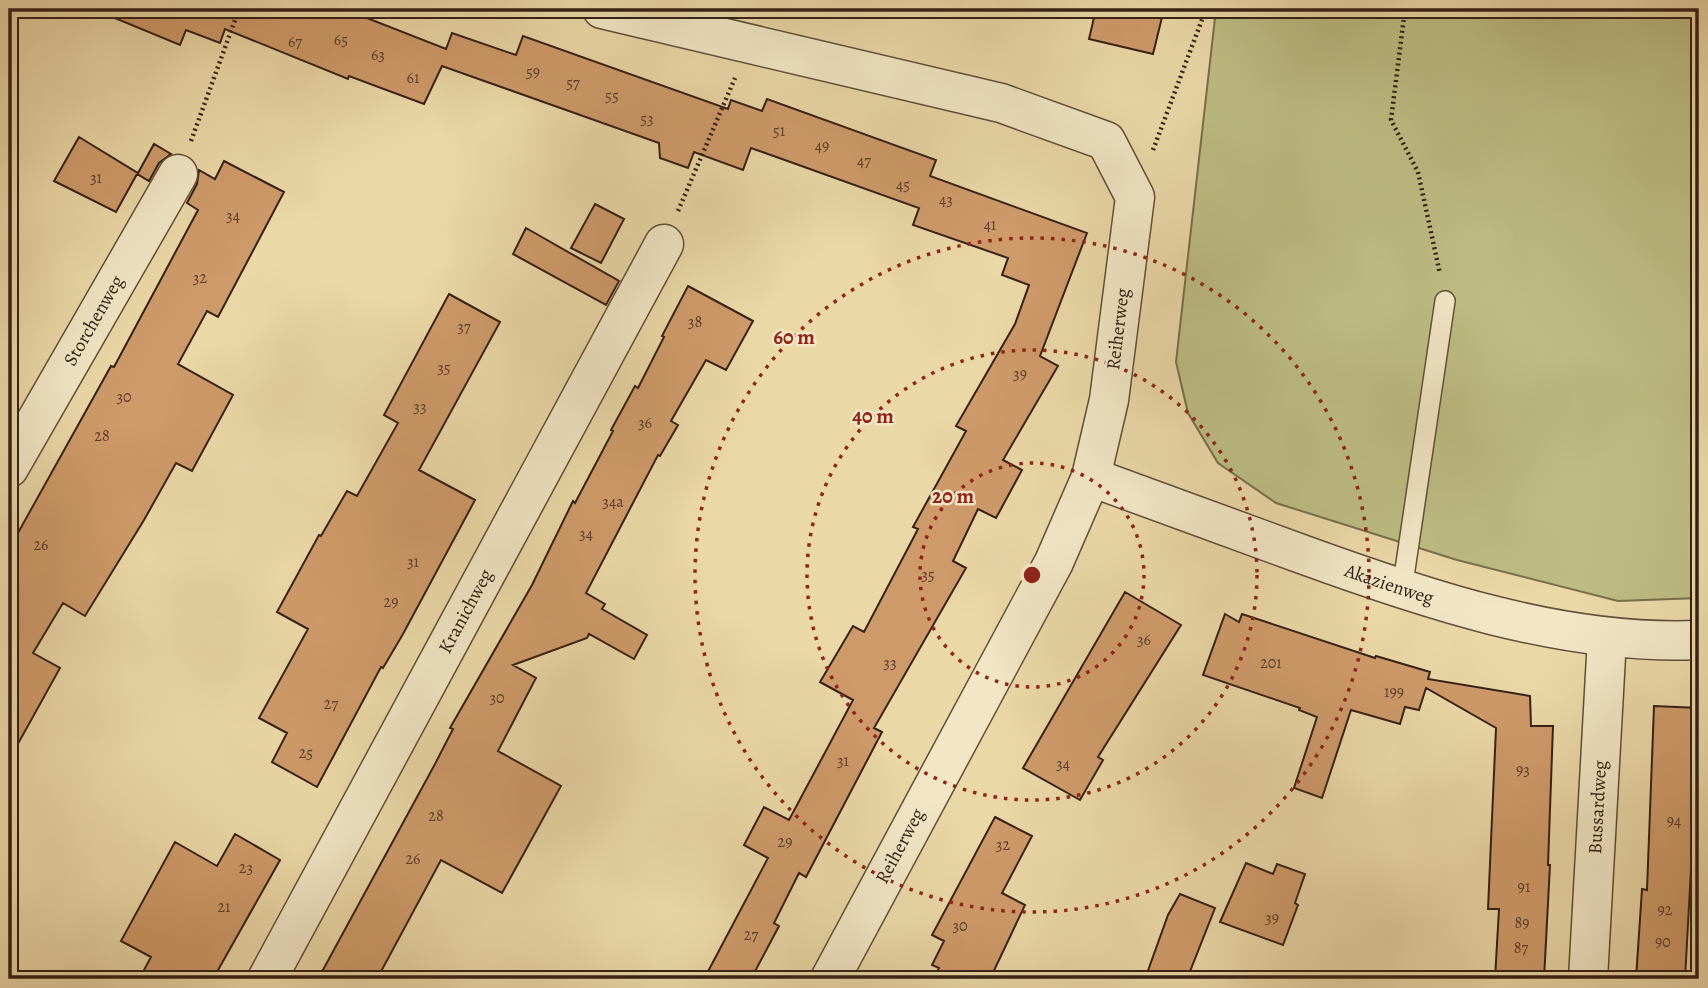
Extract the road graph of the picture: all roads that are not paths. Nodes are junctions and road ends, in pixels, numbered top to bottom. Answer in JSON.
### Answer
{"nodes":[{"id":1,"x":602,"y":9,"type":"edge"},
{"id":2,"x":664,"y":16,"type":"edge"},
{"id":3,"x":178,"y":174,"type":"road end"},
{"id":4,"x":664,"y":244,"type":"road end"},
{"id":5,"x":1445,"y":301,"type":"road end"},
{"id":6,"x":9,"y":468,"type":"edge"},
{"id":7,"x":1091,"y":477,"type":"junction"},
{"id":8,"x":1402,"y":590,"type":"junction"},
{"id":9,"x":1607,"y":638,"type":"junction"},
{"id":10,"x":1699,"y":640,"type":"edge"},
{"id":11,"x":267,"y":979,"type":"edge"},
{"id":12,"x":830,"y":979,"type":"edge"},
{"id":13,"x":1588,"y":979,"type":"edge"}],
"edges":[{"from":1,"to":2,"type":"street"},
{"from":2,"to":7,"type":"street","name":"Reiherweg"},
{"from":3,"to":6,"type":"street","name":"Storchenweg"},
{"from":4,"to":11,"type":"street","name":"Kranichweg"},
{"from":5,"to":8,"type":"lane"},
{"from":7,"to":8,"type":"street","name":"Akazienweg"},
{"from":7,"to":12,"type":"street","name":"Reiherweg"},
{"from":8,"to":9,"type":"street","name":"Akazienweg"},
{"from":9,"to":10,"type":"street","name":"Akazienweg"},
{"from":9,"to":13,"type":"street","name":"Bussardweg"}]}
